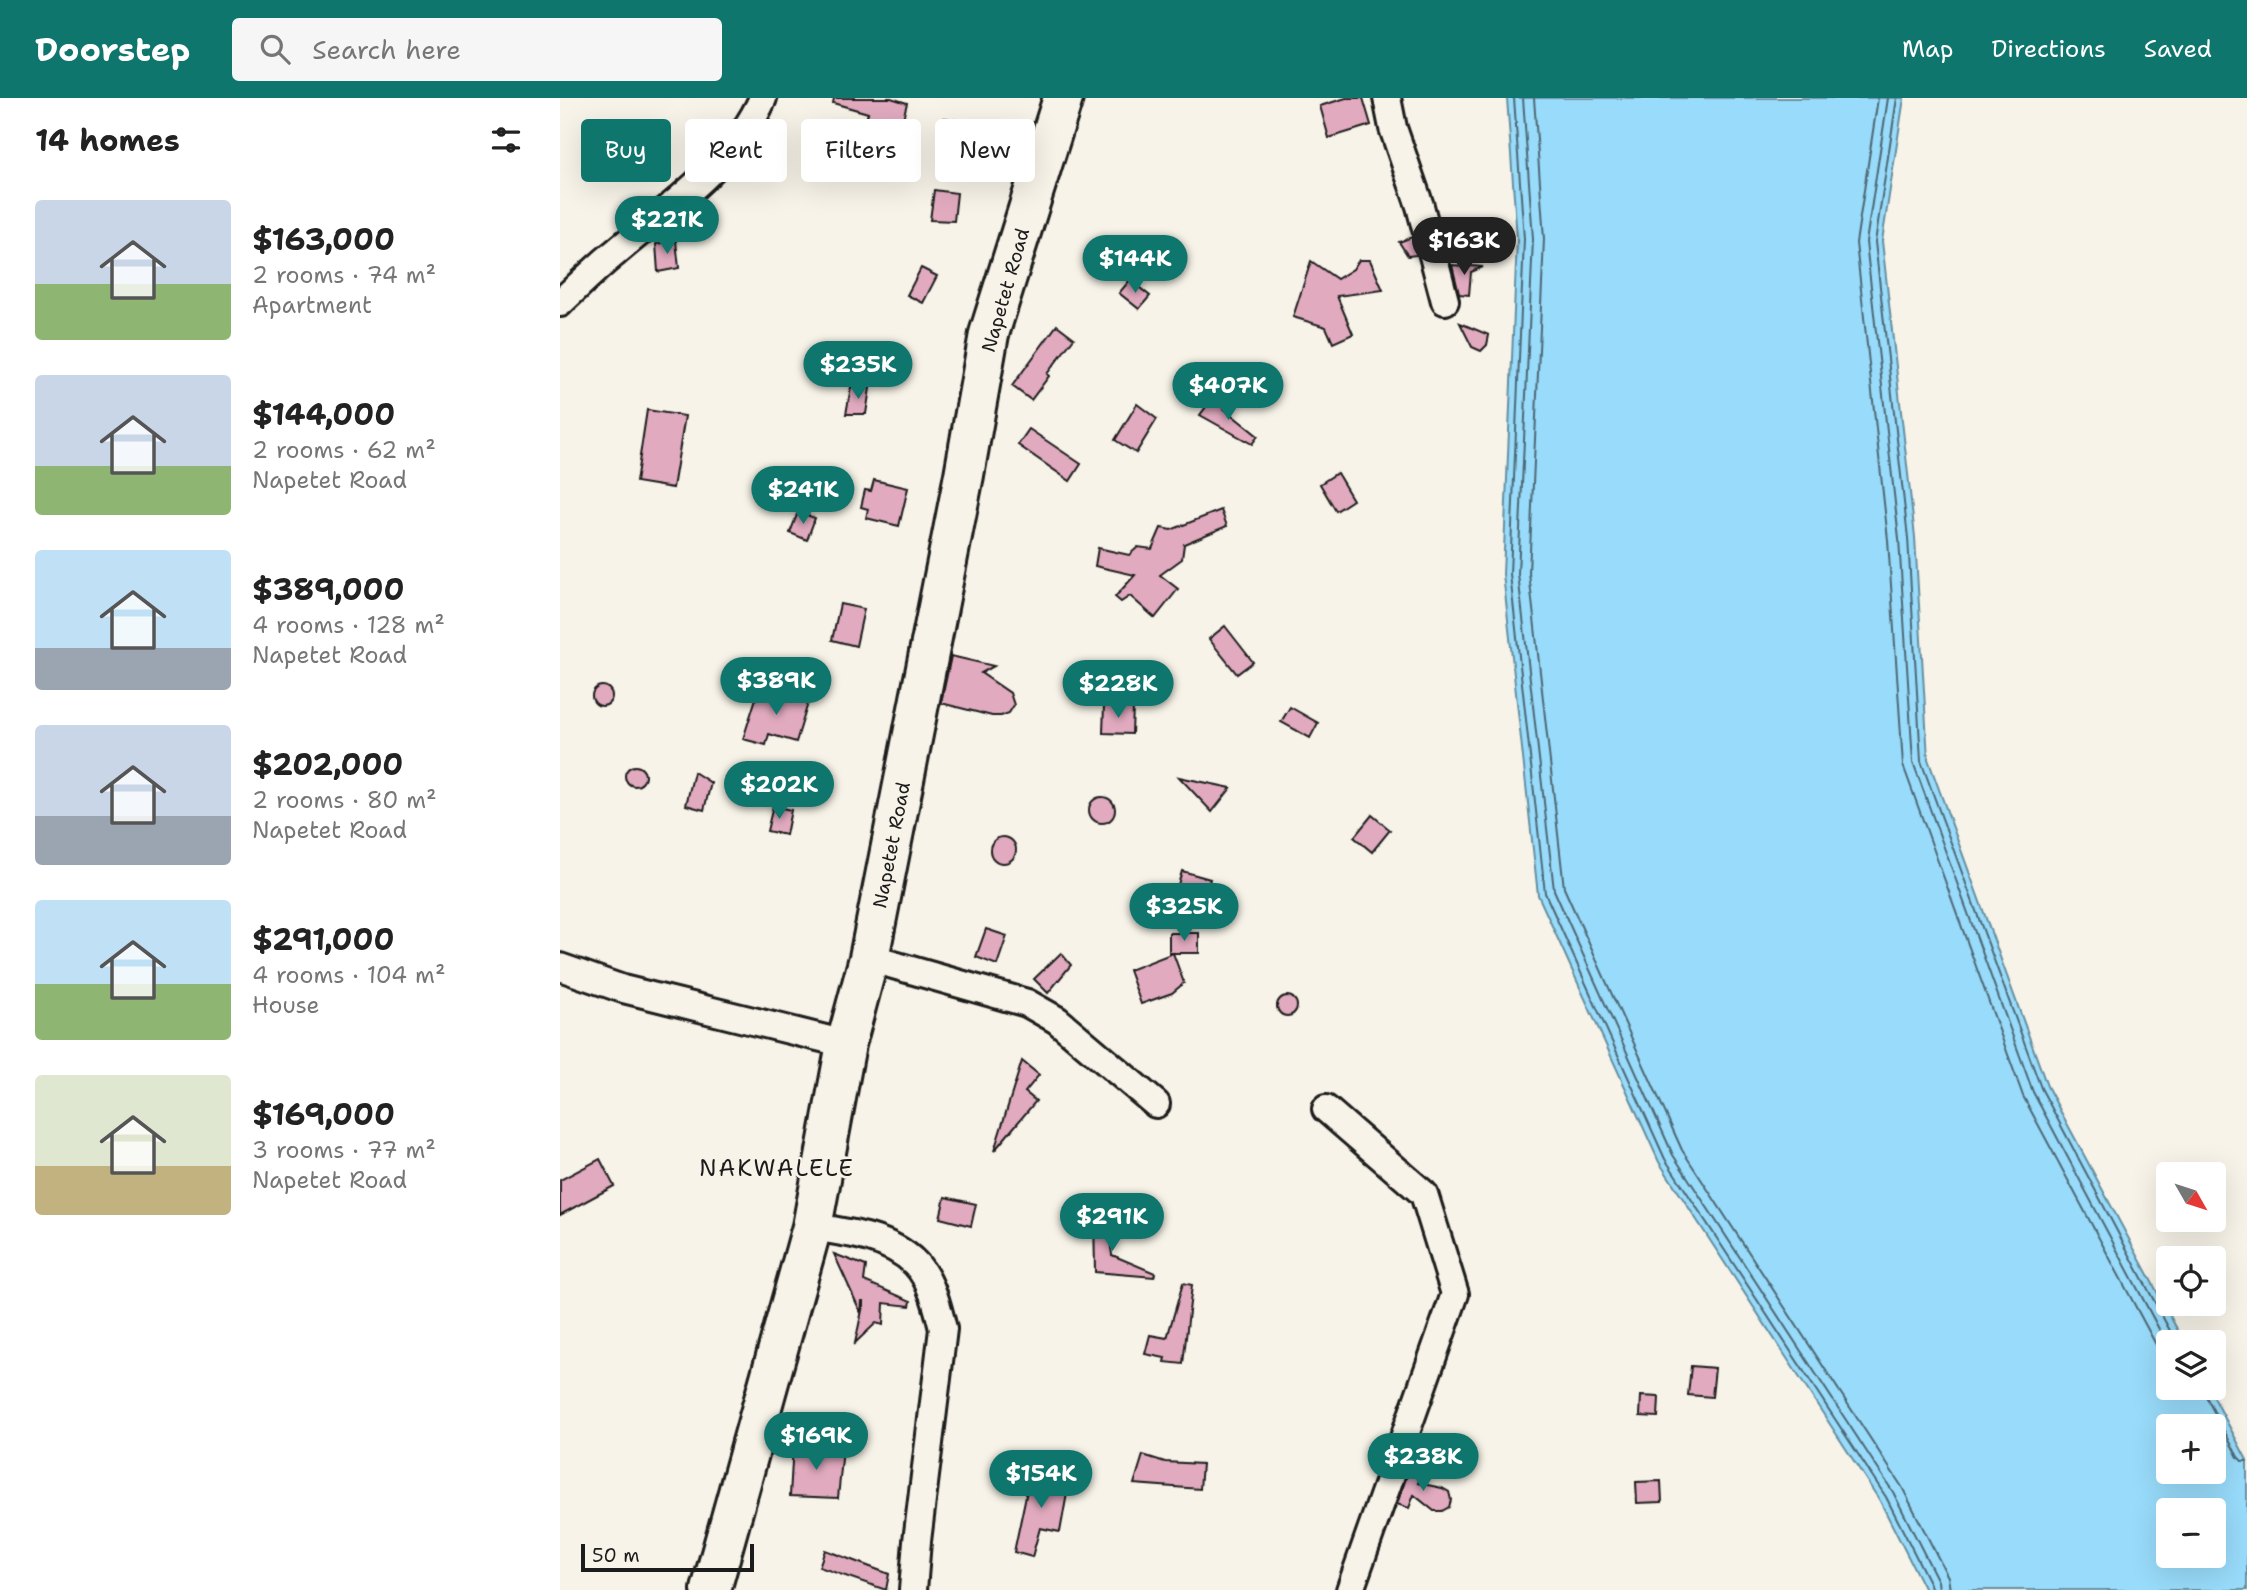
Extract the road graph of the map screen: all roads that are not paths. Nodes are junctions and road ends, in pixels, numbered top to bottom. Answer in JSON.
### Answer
{"nodes":[{"id":1,"x":763,"y":98,"type":"edge"},
{"id":2,"x":1063,"y":98,"type":"edge"},
{"id":3,"x":1387,"y":98,"type":"edge"},
{"id":4,"x":1445,"y":301,"type":"dead end"},
{"id":5,"x":560,"y":303,"type":"edge"},
{"id":6,"x":869,"y":958,"type":"junction"},
{"id":7,"x":560,"y":967,"type":"edge"},
{"id":8,"x":846,"y":1045,"type":"junction"},
{"id":9,"x":1156,"y":1104,"type":"dead end"},
{"id":10,"x":1326,"y":1109,"type":"dead end"},
{"id":11,"x":812,"y":1227,"type":"junction"},
{"id":12,"x":711,"y":1590,"type":"edge"},
{"id":13,"x":913,"y":1590,"type":"edge"},
{"id":14,"x":1350,"y":1590,"type":"edge"}],
"edges":[{"from":1,"to":5,"type":"street"},
{"from":2,"to":6,"type":"main road","name":"Napetet Road"},
{"from":3,"to":4,"type":"street"},
{"from":6,"to":8,"type":"main road","name":"Napetet Road"},
{"from":6,"to":9,"type":"street"},
{"from":7,"to":8,"type":"street"},
{"from":8,"to":11,"type":"main road","name":"Napetet Road"},
{"from":10,"to":14,"type":"street"},
{"from":11,"to":12,"type":"main road","name":"Napetet Road"},
{"from":11,"to":13,"type":"street"}]}
